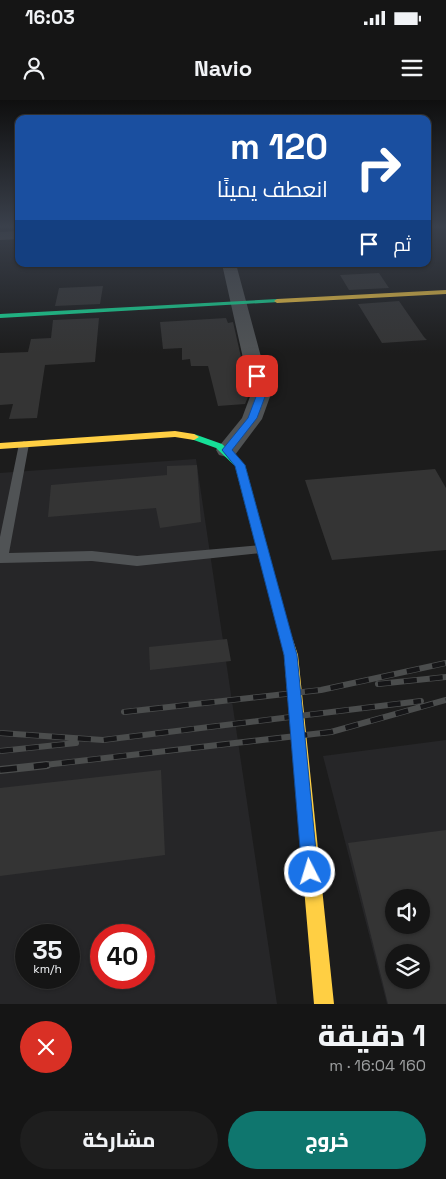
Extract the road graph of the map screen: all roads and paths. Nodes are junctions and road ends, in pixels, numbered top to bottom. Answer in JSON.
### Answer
{"nodes":[{"id":1,"x":230,"y":269,"type":"edge"},
{"id":2,"x":446,"y":292,"type":"edge"},
{"id":3,"x":240,"y":303,"type":"junction"},
{"id":4,"x":0,"y":316,"type":"edge"},
{"id":5,"x":24,"y":444,"type":"junction"},
{"id":6,"x":0,"y":446,"type":"edge"},
{"id":7,"x":227,"y":450,"type":"junction"},
{"id":8,"x":261,"y":548,"type":"junction"},
{"id":9,"x":1,"y":558,"type":"edge"},
{"id":10,"x":324,"y":1004,"type":"edge"}],
"edges":[{"from":1,"to":3,"type":"street"},
{"from":2,"to":3,"type":"street"},
{"from":3,"to":4,"type":"street"},
{"from":3,"to":7,"type":"street"},
{"from":5,"to":6,"type":"street"},
{"from":5,"to":7,"type":"street"},
{"from":5,"to":9,"type":"lane"},
{"from":7,"to":8,"type":"street"},
{"from":8,"to":9,"type":"lane"},
{"from":8,"to":10,"type":"street"}]}
